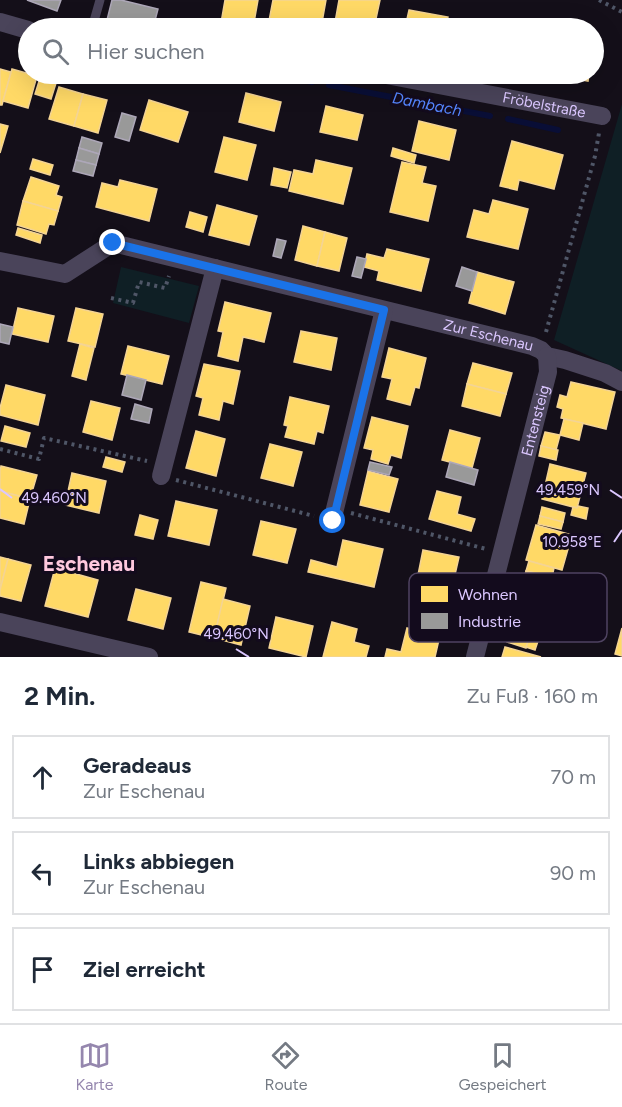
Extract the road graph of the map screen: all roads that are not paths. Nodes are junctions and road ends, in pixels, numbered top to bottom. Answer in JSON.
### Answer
{"nodes":[{"id":1,"x":100,"y":0,"type":"edge"},
{"id":2,"x":95,"y":18,"type":"edge"},
{"id":3,"x":0,"y":22,"type":"edge"},
{"id":4,"x":18,"y":27,"type":"edge"},
{"id":5,"x":434,"y":84,"type":"edge"},
{"id":6,"x":602,"y":116,"type":"road end"},
{"id":7,"x":0,"y":261,"type":"edge"},
{"id":8,"x":215,"y":268,"type":"junction"},
{"id":9,"x":384,"y":310,"type":"junction"},
{"id":10,"x":544,"y":353,"type":"junction"},
{"id":11,"x":622,"y":382,"type":"edge"},
{"id":12,"x":163,"y":471,"type":"road end"},
{"id":13,"x":334,"y":515,"type":"road end"},
{"id":14,"x":496,"y":573,"type":"edge"},
{"id":15,"x":0,"y":622,"type":"edge"},
{"id":16,"x":479,"y":642,"type":"edge"},
{"id":17,"x":149,"y":657,"type":"edge"},
{"id":18,"x":475,"y":657,"type":"edge"}],
"edges":[{"from":1,"to":2,"type":"lane"},
{"from":3,"to":4,"type":"street"},
{"from":5,"to":6,"type":"street","name":"Fröbelstraße"},
{"from":7,"to":8,"type":"street","name":"Zur Eschenau"},
{"from":8,"to":9,"type":"street","name":"Zur Eschenau"},
{"from":8,"to":12,"type":"street"},
{"from":9,"to":10,"type":"street","name":"Zur Eschenau"},
{"from":9,"to":13,"type":"street"},
{"from":10,"to":11,"type":"street","name":"Zur Eschenau"},
{"from":10,"to":14,"type":"street","name":"Entensteig"},
{"from":15,"to":17,"type":"street"},
{"from":16,"to":18,"type":"street","name":"Entensteig"}]}
